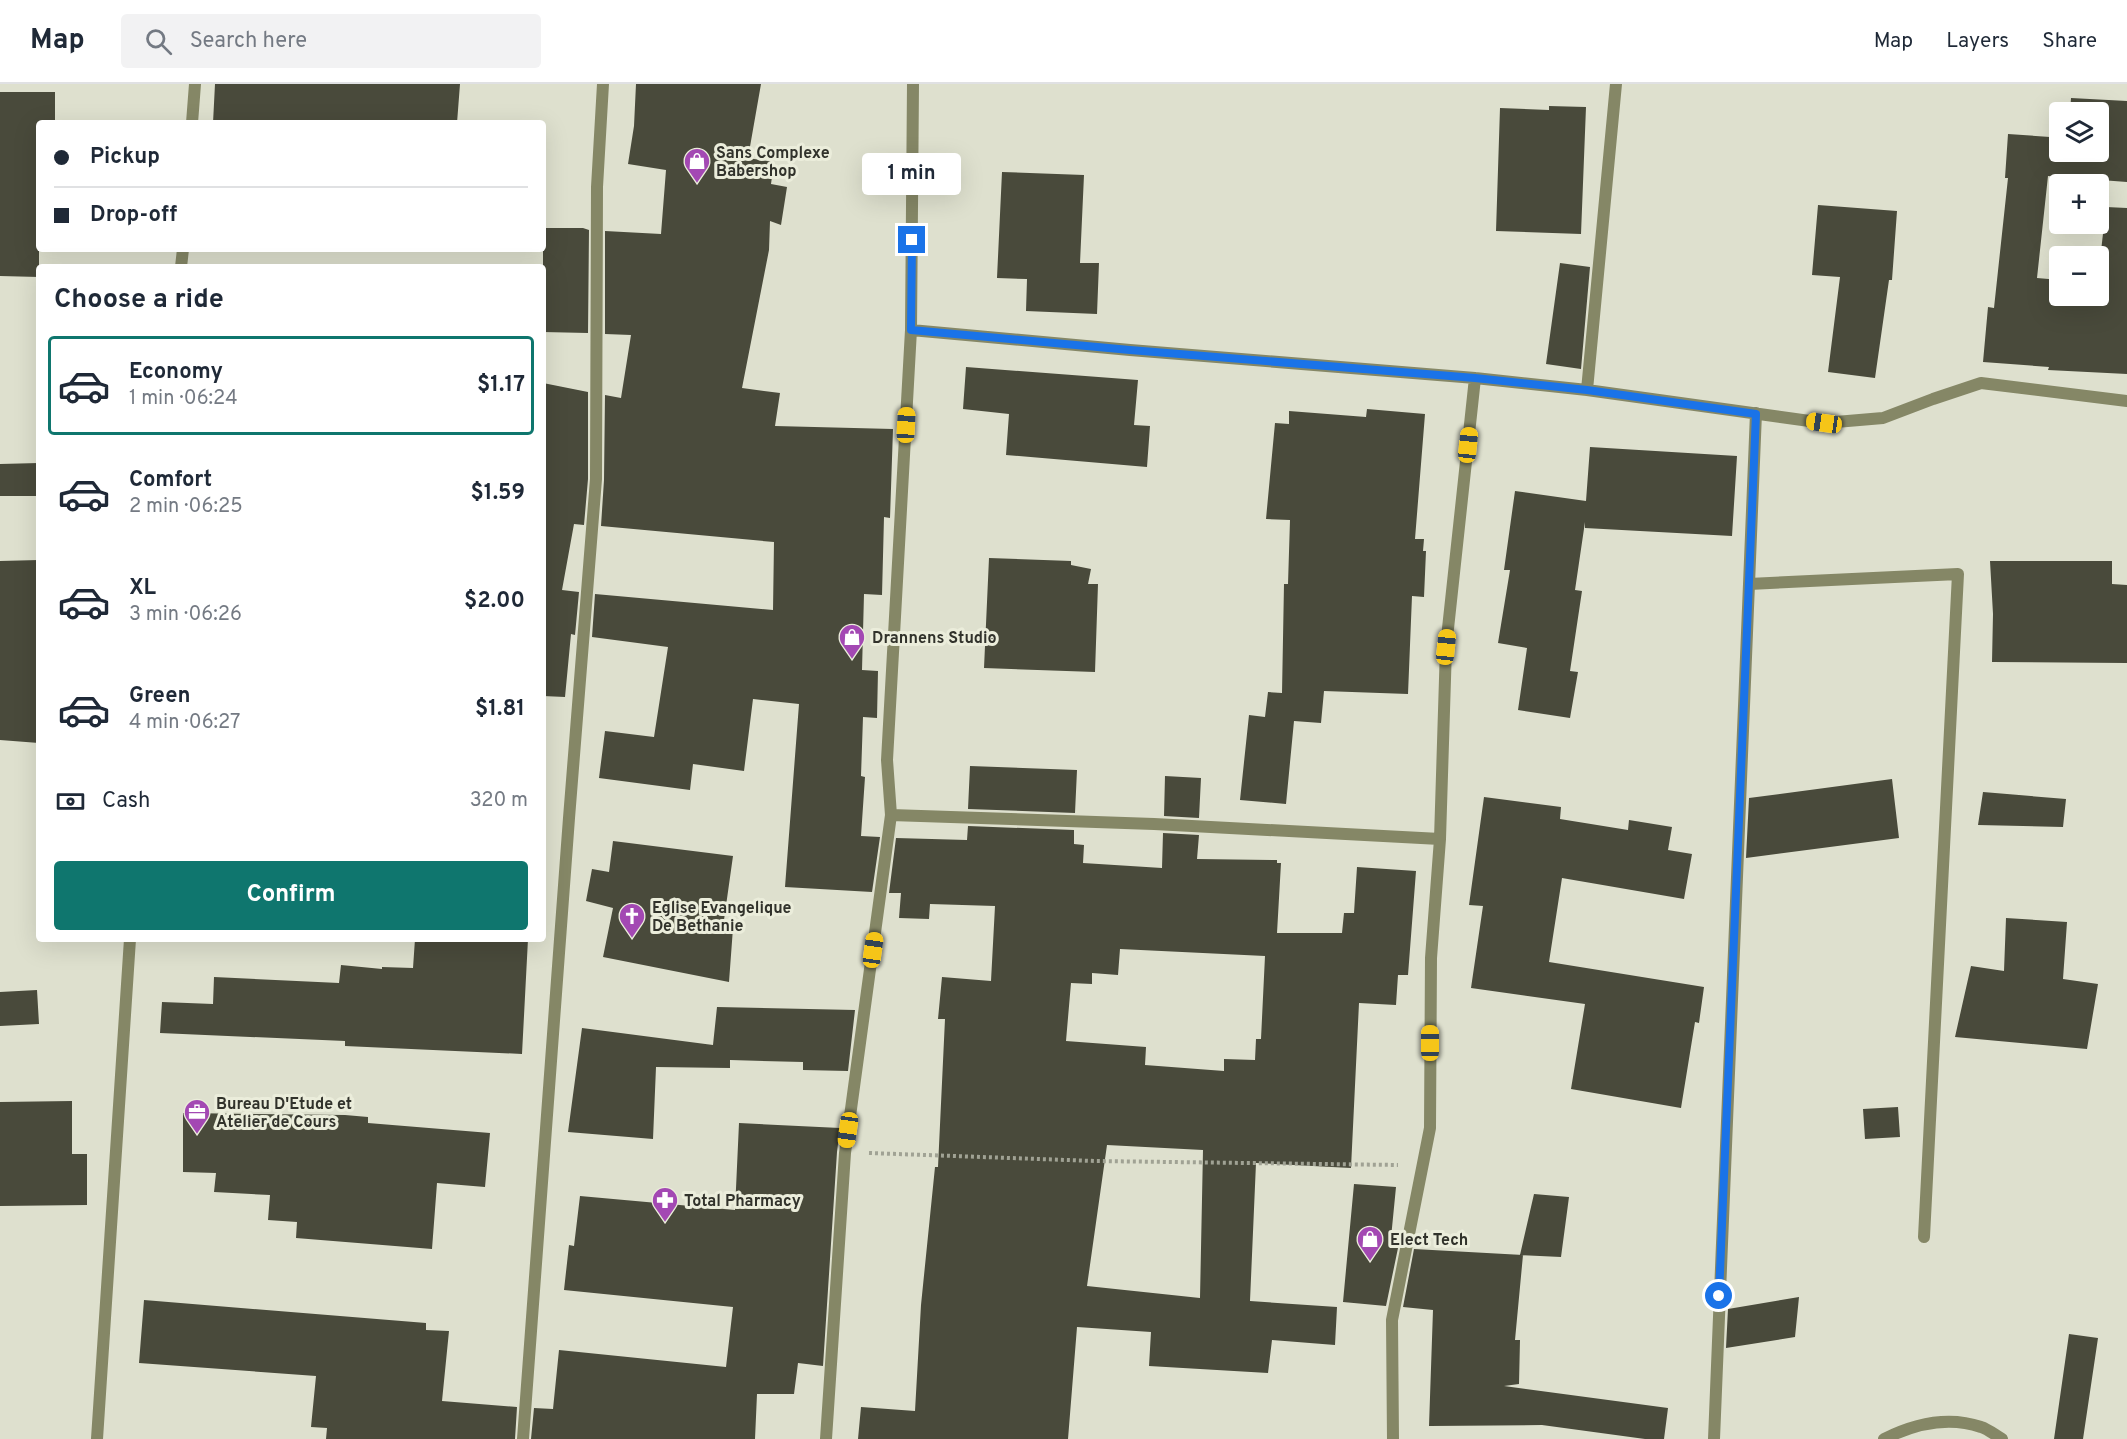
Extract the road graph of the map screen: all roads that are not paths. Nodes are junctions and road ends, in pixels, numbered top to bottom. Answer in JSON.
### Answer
{"nodes":[{"id":1,"x":195,"y":84,"type":"edge"},
{"id":2,"x":603,"y":84,"type":"edge"},
{"id":3,"x":913,"y":84,"type":"edge"},
{"id":4,"x":1616,"y":84,"type":"edge"},
{"id":5,"x":192,"y":120,"type":"edge"},
{"id":6,"x":911,"y":330,"type":"junction"},
{"id":7,"x":1475,"y":378,"type":"junction"},
{"id":8,"x":1587,"y":390,"type":"junction"},
{"id":9,"x":2127,"y":401,"type":"edge"},
{"id":10,"x":1756,"y":414,"type":"junction"},
{"id":11,"x":1749,"y":584,"type":"junction"},
{"id":12,"x":891,"y":815,"type":"junction"},
{"id":13,"x":1440,"y":839,"type":"junction"},
{"id":14,"x":130,"y":942,"type":"edge"},
{"id":15,"x":1924,"y":1236,"type":"dead end"},
{"id":16,"x":97,"y":1439,"type":"edge"},
{"id":17,"x":523,"y":1439,"type":"edge"},
{"id":18,"x":826,"y":1439,"type":"edge"},
{"id":19,"x":1393,"y":1439,"type":"edge"},
{"id":20,"x":1714,"y":1439,"type":"edge"},
{"id":21,"x":1884,"y":1439,"type":"edge"},
{"id":22,"x":2002,"y":1439,"type":"edge"}],
"edges":[{"from":1,"to":5,"type":"street"},
{"from":2,"to":17,"type":"street"},
{"from":3,"to":6,"type":"street"},
{"from":4,"to":8,"type":"street"},
{"from":6,"to":7,"type":"street"},
{"from":6,"to":12,"type":"street"},
{"from":7,"to":8,"type":"street"},
{"from":7,"to":13,"type":"street"},
{"from":8,"to":10,"type":"street"},
{"from":9,"to":10,"type":"street"},
{"from":10,"to":11,"type":"street"},
{"from":11,"to":15,"type":"street"},
{"from":11,"to":20,"type":"street"},
{"from":12,"to":13,"type":"street"},
{"from":12,"to":18,"type":"street"},
{"from":13,"to":19,"type":"street"},
{"from":14,"to":16,"type":"street"},
{"from":21,"to":22,"type":"street"}]}
